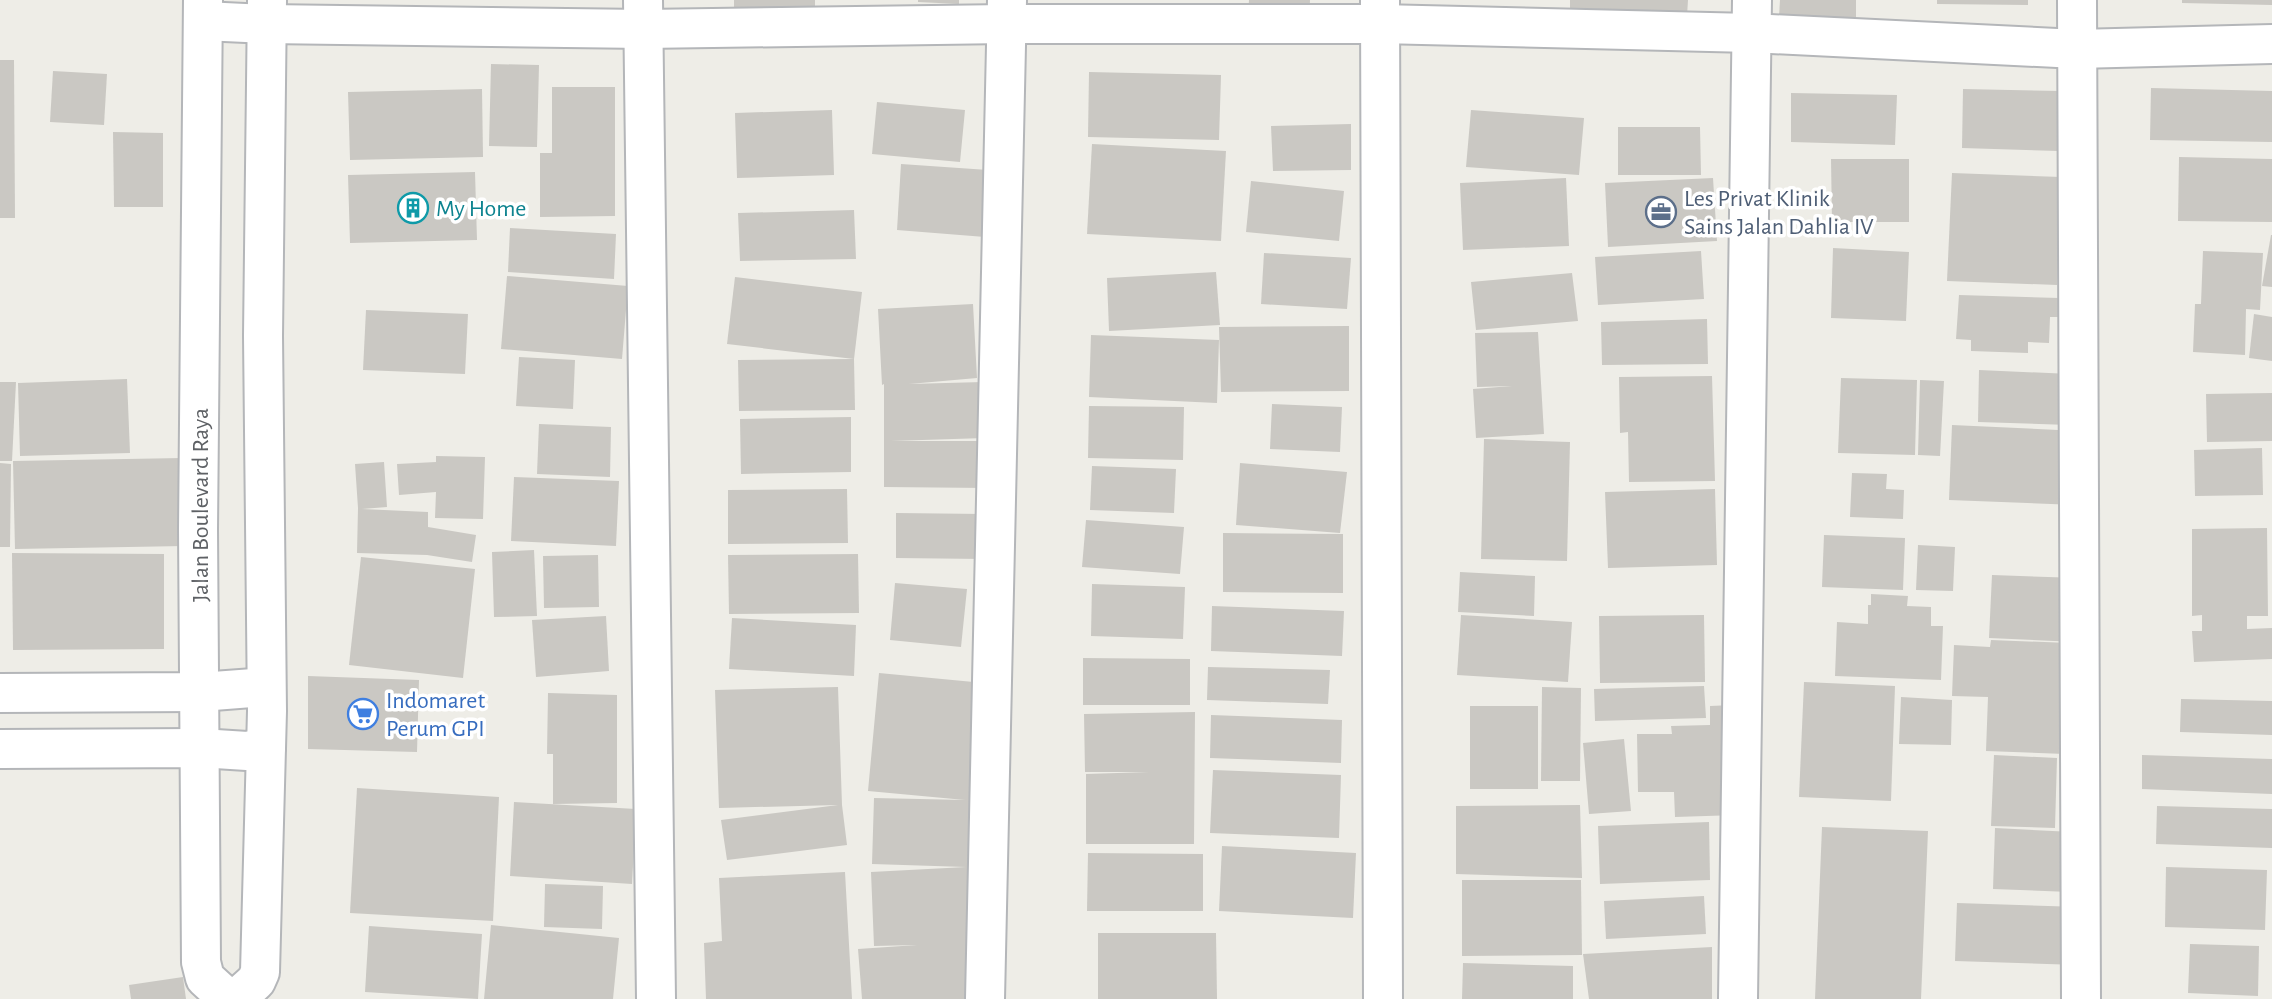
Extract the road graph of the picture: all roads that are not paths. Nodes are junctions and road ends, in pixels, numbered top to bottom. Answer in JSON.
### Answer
{"nodes":[{"id":1,"x":2077,"y":0,"type":"edge"},
{"id":2,"x":203,"y":11,"type":"edge"},
{"id":3,"x":267,"y":12,"type":"edge"},
{"id":4,"x":1007,"y":12,"type":"edge"},
{"id":5,"x":1380,"y":12,"type":"edge"},
{"id":6,"x":644,"y":14,"type":"edge"},
{"id":7,"x":1752,"y":17,"type":"edge"},
{"id":8,"x":2272,"y":44,"type":"edge"},
{"id":9,"x":2077,"y":49,"type":"junction"},
{"id":10,"x":266,"y":687,"type":"junction"},
{"id":11,"x":200,"y":692,"type":"junction"},
{"id":12,"x":0,"y":693,"type":"edge"},
{"id":13,"x":266,"y":747,"type":"junction"},
{"id":14,"x":200,"y":748,"type":"junction"},
{"id":15,"x":0,"y":749,"type":"edge"},
{"id":16,"x":228,"y":999,"type":"edge"},
{"id":17,"x":236,"y":999,"type":"edge"},
{"id":18,"x":656,"y":999,"type":"edge"},
{"id":19,"x":985,"y":999,"type":"edge"},
{"id":20,"x":1382,"y":999,"type":"edge"},
{"id":21,"x":1738,"y":999,"type":"edge"},
{"id":22,"x":2081,"y":999,"type":"edge"}],
"edges":[{"from":1,"to":9,"type":"street"},
{"from":2,"to":3,"type":"street"},
{"from":2,"to":11,"type":"street","name":"Jalan Boulevard Raya"},
{"from":3,"to":6,"type":"street"},
{"from":3,"to":10,"type":"street"},
{"from":4,"to":5,"type":"street"},
{"from":4,"to":6,"type":"street"},
{"from":4,"to":19,"type":"street"},
{"from":5,"to":7,"type":"street"},
{"from":5,"to":20,"type":"street"},
{"from":6,"to":18,"type":"street"},
{"from":7,"to":9,"type":"street"},
{"from":7,"to":21,"type":"street"},
{"from":8,"to":9,"type":"street"},
{"from":9,"to":22,"type":"street"},
{"from":10,"to":11,"type":"street"},
{"from":10,"to":13,"type":"street"},
{"from":11,"to":12,"type":"street"},
{"from":11,"to":14,"type":"street","name":"Jalan Boulevard Raya"},
{"from":13,"to":14,"type":"street"},
{"from":13,"to":17,"type":"street"},
{"from":14,"to":15,"type":"street"},
{"from":14,"to":16,"type":"street","name":"Jalan Boulevard Raya"}]}
